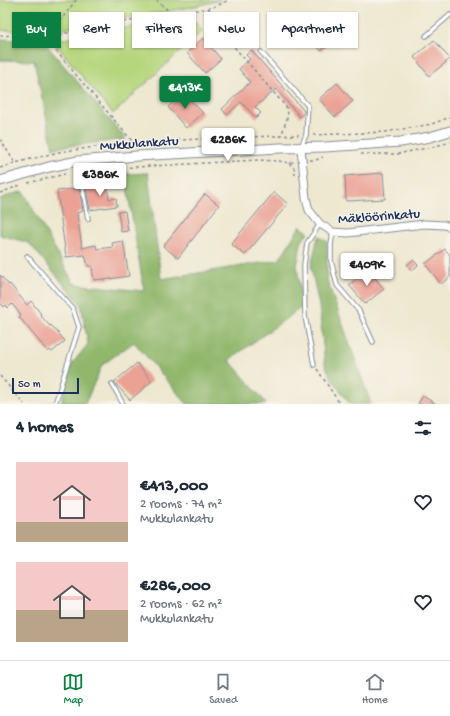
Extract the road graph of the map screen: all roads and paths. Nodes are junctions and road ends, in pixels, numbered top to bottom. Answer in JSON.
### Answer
{"nodes":[{"id":1,"x":76,"y":0,"type":"edge"},
{"id":2,"x":156,"y":0,"type":"edge"},
{"id":3,"x":228,"y":0,"type":"edge"},
{"id":4,"x":209,"y":8,"type":"junction"},
{"id":5,"x":170,"y":12,"type":"edge"},
{"id":6,"x":184,"y":12,"type":"edge"},
{"id":7,"x":450,"y":15,"type":"edge"},
{"id":8,"x":61,"y":19,"type":"edge"},
{"id":9,"x":132,"y":21,"type":"edge"},
{"id":10,"x":0,"y":35,"type":"edge"},
{"id":11,"x":61,"y":35,"type":"edge"},
{"id":12,"x":12,"y":36,"type":"edge"},
{"id":13,"x":426,"y":36,"type":"dead end"},
{"id":14,"x":53,"y":48,"type":"edge"},
{"id":15,"x":261,"y":52,"type":"dead end"},
{"id":16,"x":450,"y":117,"type":"edge"},
{"id":17,"x":450,"y":131,"type":"edge"},
{"id":18,"x":306,"y":135,"type":"junction"},
{"id":19,"x":281,"y":136,"type":"junction"},
{"id":20,"x":0,"y":139,"type":"edge"},
{"id":21,"x":132,"y":142,"type":"junction"},
{"id":22,"x":450,"y":142,"type":"edge"},
{"id":23,"x":280,"y":148,"type":"junction"},
{"id":24,"x":301,"y":148,"type":"junction"},
{"id":25,"x":358,"y":155,"type":"dead end"},
{"id":26,"x":323,"y":157,"type":"dead end"},
{"id":27,"x":302,"y":161,"type":"junction"},
{"id":28,"x":15,"y":163,"type":"junction"},
{"id":29,"x":289,"y":163,"type":"junction"},
{"id":30,"x":79,"y":165,"type":"junction"},
{"id":31,"x":0,"y":168,"type":"edge"},
{"id":32,"x":95,"y":169,"type":"dead end"},
{"id":33,"x":295,"y":175,"type":"dead end"},
{"id":34,"x":0,"y":181,"type":"edge"},
{"id":35,"x":0,"y":193,"type":"edge"},
{"id":36,"x":88,"y":219,"type":"dead end"},
{"id":37,"x":320,"y":224,"type":"junction"},
{"id":38,"x":450,"y":227,"type":"edge"},
{"id":39,"x":333,"y":232,"type":"junction"},
{"id":40,"x":27,"y":256,"type":"dead end"},
{"id":41,"x":373,"y":342,"type":"dead end"},
{"id":42,"x":314,"y":365,"type":"joint"},
{"id":43,"x":0,"y":376,"type":"edge"},
{"id":44,"x":112,"y":384,"type":"dead end"},
{"id":45,"x":24,"y":404,"type":"edge"},
{"id":46,"x":55,"y":404,"type":"edge"},
{"id":47,"x":123,"y":404,"type":"edge"},
{"id":48,"x":340,"y":404,"type":"edge"}],
"edges":[{"from":1,"to":8,"type":"path"},
{"from":2,"to":5,"type":"path"},
{"from":3,"to":4,"type":"path"},
{"from":4,"to":6,"type":"path"},
{"from":4,"to":19,"type":"path"},
{"from":7,"to":13,"type":"lane"},
{"from":9,"to":11,"type":"path"},
{"from":10,"to":12,"type":"path"},
{"from":14,"to":21,"type":"path"},
{"from":15,"to":18,"type":"lane"},
{"from":16,"to":18,"type":"path"},
{"from":17,"to":24,"type":"street","name":"Mukkulankatu"},
{"from":18,"to":19,"type":"path"},
{"from":18,"to":24,"type":"lane"},
{"from":19,"to":21,"type":"path"},
{"from":19,"to":23,"type":"path"},
{"from":20,"to":28,"type":"path"},
{"from":21,"to":28,"type":"path"},
{"from":22,"to":25,"type":"path"},
{"from":23,"to":24,"type":"street","name":"Mukkulankatu"},
{"from":23,"to":30,"type":"street","name":"Mukkulankatu"},
{"from":24,"to":27,"type":"street","name":"Mäklöörinkatu"},
{"from":26,"to":27,"type":"path"},
{"from":27,"to":29,"type":"path"},
{"from":27,"to":37,"type":"street","name":"Mäklöörinkatu"},
{"from":28,"to":31,"type":"path"},
{"from":29,"to":32,"type":"path"},
{"from":29,"to":33,"type":"path"},
{"from":30,"to":34,"type":"street","name":"Mukkulankatu"},
{"from":30,"to":35,"type":"path"},
{"from":30,"to":36,"type":"lane"},
{"from":37,"to":39,"type":"street","name":"Mäklöörinkatu"},
{"from":37,"to":42,"type":"lane"},
{"from":38,"to":39,"type":"street","name":"Mäklöörinkatu"},
{"from":39,"to":41,"type":"lane"},
{"from":40,"to":46,"type":"lane"},
{"from":42,"to":48,"type":"path"},
{"from":43,"to":45,"type":"path"},
{"from":44,"to":47,"type":"lane"}]}
